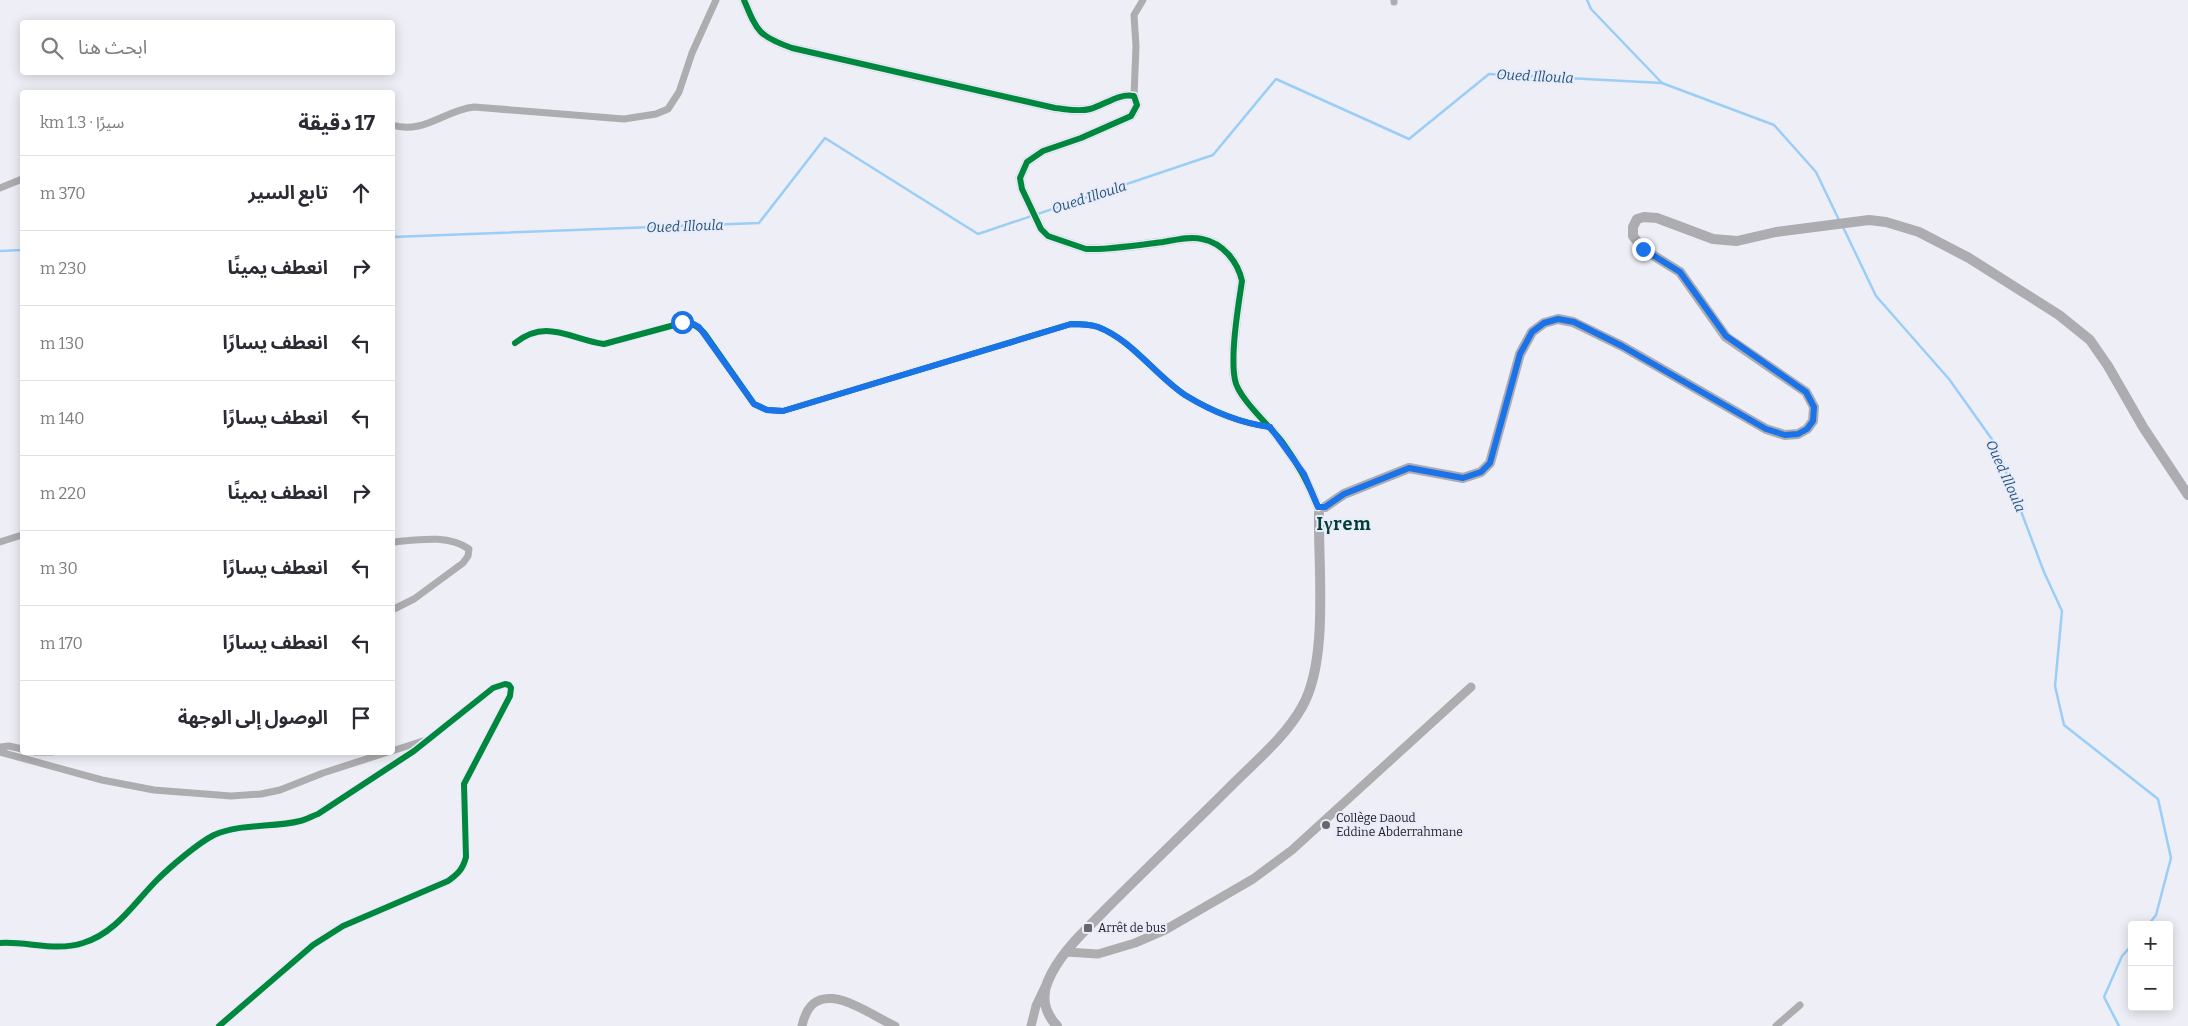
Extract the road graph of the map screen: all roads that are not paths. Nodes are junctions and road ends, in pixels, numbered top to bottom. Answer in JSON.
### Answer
{"nodes":[{"id":1,"x":716,"y":0,"type":"edge"},
{"id":2,"x":744,"y":0,"type":"edge"},
{"id":3,"x":1143,"y":0,"type":"edge"},
{"id":4,"x":1134,"y":96,"type":"junction"},
{"id":5,"x":395,"y":126,"type":"edge"},
{"id":6,"x":20,"y":181,"type":"edge"},
{"id":7,"x":0,"y":188,"type":"edge"},
{"id":8,"x":515,"y":343,"type":"dead end"},
{"id":9,"x":1270,"y":427,"type":"junction"},
{"id":10,"x":2188,"y":495,"type":"edge"},
{"id":11,"x":1321,"y":509,"type":"junction"},
{"id":12,"x":20,"y":536,"type":"edge"},
{"id":13,"x":0,"y":542,"type":"edge"},
{"id":14,"x":395,"y":542,"type":"edge"},
{"id":15,"x":395,"y":608,"type":"edge"},
{"id":16,"x":1471,"y":687,"type":"dead end"},
{"id":17,"x":429,"y":739,"type":"junction"},
{"id":18,"x":0,"y":747,"type":"edge"},
{"id":19,"x":20,"y":749,"type":"edge"},
{"id":20,"x":395,"y":750,"type":"edge"},
{"id":21,"x":0,"y":752,"type":"edge"},
{"id":22,"x":379,"y":755,"type":"edge"},
{"id":23,"x":0,"y":943,"type":"edge"},
{"id":24,"x":1066,"y":952,"type":"junction"},
{"id":25,"x":1047,"y":982,"type":"junction"},
{"id":26,"x":1800,"y":1005,"type":"dead end"},
{"id":27,"x":219,"y":1026,"type":"edge"},
{"id":28,"x":802,"y":1026,"type":"edge"},
{"id":29,"x":895,"y":1026,"type":"edge"},
{"id":30,"x":1031,"y":1026,"type":"edge"},
{"id":31,"x":1057,"y":1026,"type":"edge"},
{"id":32,"x":1776,"y":1026,"type":"edge"}],
"edges":[{"from":1,"to":5,"type":"street"},
{"from":2,"to":4,"type":"street"},
{"from":3,"to":4,"type":"street"},
{"from":4,"to":9,"type":"street"},
{"from":6,"to":7,"type":"street"},
{"from":8,"to":9,"type":"street"},
{"from":9,"to":11,"type":"street"},
{"from":10,"to":11,"type":"main road"},
{"from":11,"to":24,"type":"main road"},
{"from":12,"to":13,"type":"street"},
{"from":14,"to":15,"type":"street"},
{"from":16,"to":24,"type":"street"},
{"from":17,"to":20,"type":"street"},
{"from":17,"to":23,"type":"street"},
{"from":17,"to":27,"type":"street"},
{"from":18,"to":19,"type":"street"},
{"from":21,"to":22,"type":"street"},
{"from":24,"to":25,"type":"main road"},
{"from":25,"to":30,"type":"street"},
{"from":25,"to":31,"type":"main road"},
{"from":26,"to":32,"type":"street"},
{"from":28,"to":29,"type":"street"}]}
